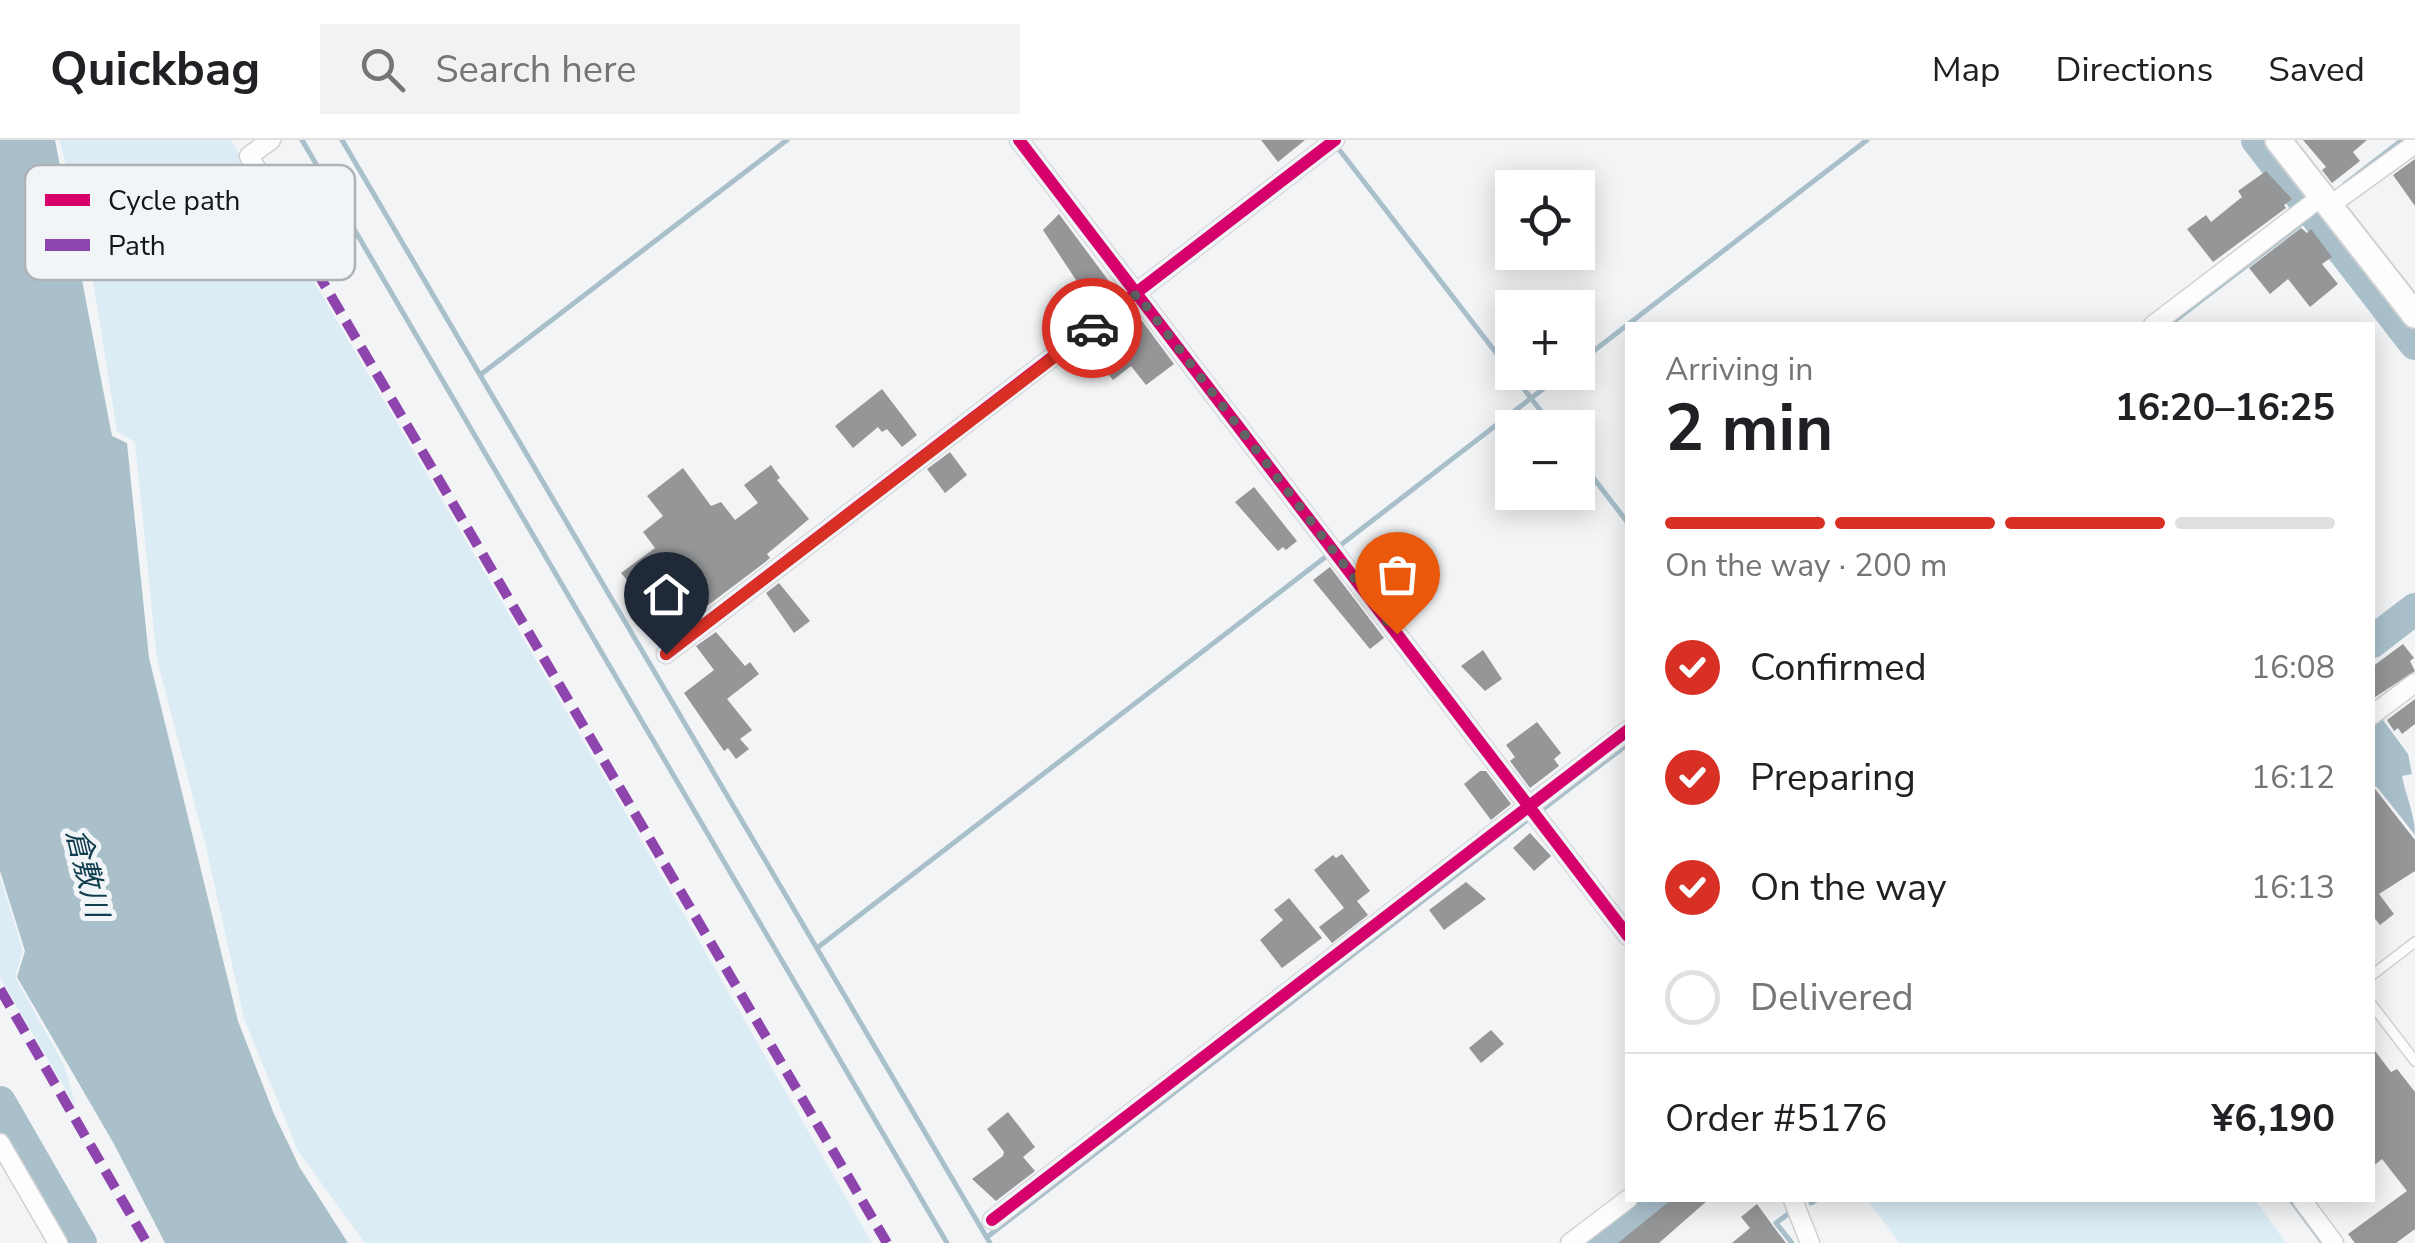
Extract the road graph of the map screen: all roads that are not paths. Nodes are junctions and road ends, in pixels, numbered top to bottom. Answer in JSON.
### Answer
{"nodes":[{"id":1,"x":272,"y":140,"type":"edge"},
{"id":2,"x":1019,"y":140,"type":"edge"},
{"id":3,"x":1334,"y":140,"type":"edge"},
{"id":4,"x":2278,"y":140,"type":"edge"},
{"id":5,"x":2415,"y":144,"type":"edge"},
{"id":6,"x":245,"y":148,"type":"edge"},
{"id":7,"x":2318,"y":203,"type":"junction"},
{"id":8,"x":1137,"y":294,"type":"junction"},
{"id":9,"x":2415,"y":315,"type":"edge"},
{"id":10,"x":2157,"y":322,"type":"edge"},
{"id":11,"x":666,"y":654,"type":"dead end"},
{"id":12,"x":2415,"y":683,"type":"edge"},
{"id":13,"x":2375,"y":713,"type":"edge"},
{"id":14,"x":1625,"y":733,"type":"edge"},
{"id":15,"x":1533,"y":812,"type":"junction"},
{"id":16,"x":1625,"y":932,"type":"edge"},
{"id":17,"x":2415,"y":942,"type":"edge"},
{"id":18,"x":2375,"y":972,"type":"edge"},
{"id":19,"x":2375,"y":1009,"type":"edge"},
{"id":20,"x":2415,"y":1060,"type":"edge"},
{"id":21,"x":0,"y":1143,"type":"edge"},
{"id":22,"x":1625,"y":1201,"type":"edge"},
{"id":23,"x":1796,"y":1202,"type":"edge"},
{"id":24,"x":2303,"y":1202,"type":"edge"},
{"id":25,"x":992,"y":1220,"type":"dead end"},
{"id":26,"x":58,"y":1243,"type":"edge"},
{"id":27,"x":1570,"y":1243,"type":"edge"},
{"id":28,"x":1810,"y":1243,"type":"edge"},
{"id":29,"x":2334,"y":1243,"type":"edge"}],
"edges":[{"from":1,"to":6,"type":"street"},
{"from":2,"to":8,"type":"street"},
{"from":3,"to":8,"type":"street"},
{"from":4,"to":7,"type":"street"},
{"from":5,"to":7,"type":"street"},
{"from":7,"to":9,"type":"street"},
{"from":7,"to":10,"type":"street"},
{"from":8,"to":11,"type":"street"},
{"from":8,"to":15,"type":"street"},
{"from":12,"to":13,"type":"street"},
{"from":14,"to":15,"type":"street"},
{"from":15,"to":16,"type":"street"},
{"from":15,"to":25,"type":"street"},
{"from":17,"to":18,"type":"lane"},
{"from":19,"to":20,"type":"lane"},
{"from":21,"to":26,"type":"street"},
{"from":22,"to":27,"type":"street"},
{"from":23,"to":28,"type":"street"},
{"from":24,"to":29,"type":"street"}]}
